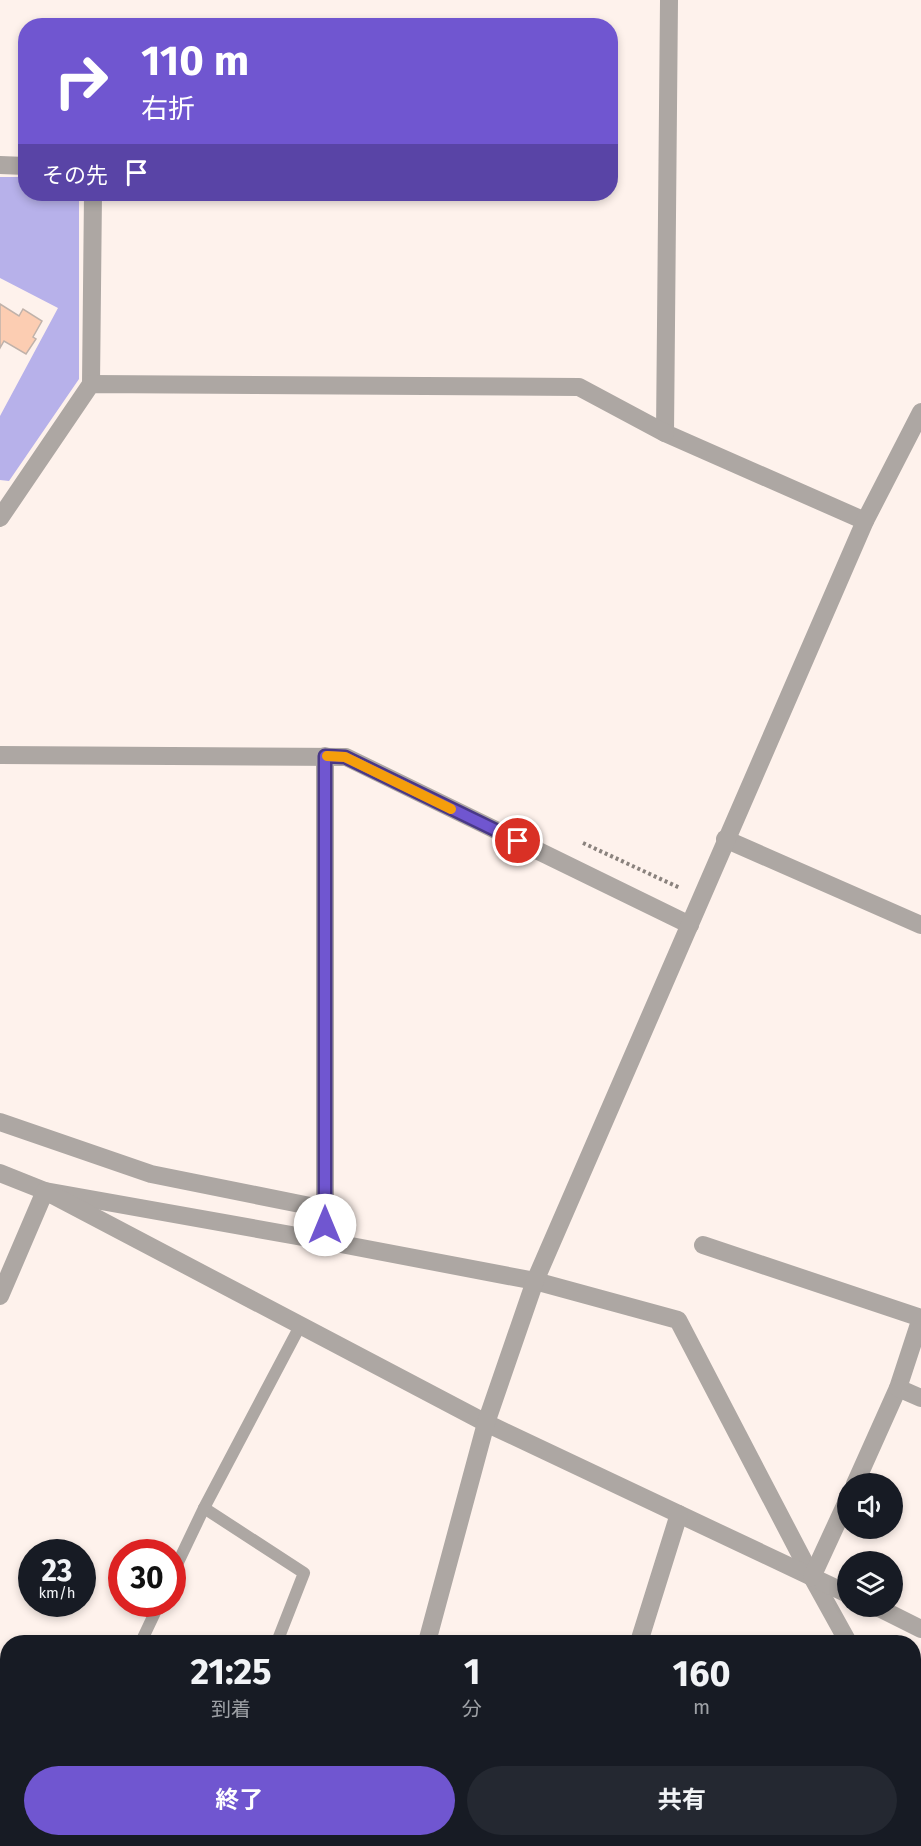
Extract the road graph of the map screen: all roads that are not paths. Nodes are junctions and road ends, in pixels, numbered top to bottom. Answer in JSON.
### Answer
{"nodes":[{"id":1,"x":669,"y":0,"type":"edge"},
{"id":2,"x":0,"y":165,"type":"edge"},
{"id":3,"x":18,"y":166,"type":"edge"},
{"id":4,"x":93,"y":201,"type":"edge"},
{"id":5,"x":91,"y":384,"type":"junction"},
{"id":6,"x":921,"y":412,"type":"edge"},
{"id":7,"x":665,"y":434,"type":"junction"},
{"id":8,"x":0,"y":518,"type":"edge"},
{"id":9,"x":865,"y":521,"type":"junction"},
{"id":10,"x":0,"y":755,"type":"edge"},
{"id":11,"x":325,"y":756,"type":"junction"},
{"id":12,"x":725,"y":839,"type":"junction"},
{"id":13,"x":690,"y":925,"type":"junction"},
{"id":14,"x":921,"y":925,"type":"edge"},
{"id":15,"x":0,"y":1122,"type":"edge"},
{"id":16,"x":0,"y":1173,"type":"edge"},
{"id":17,"x":45,"y":1191,"type":"junction"},
{"id":18,"x":325,"y":1209,"type":"junction"},
{"id":19,"x":325,"y":1241,"type":"junction"},
{"id":20,"x":703,"y":1245,"type":"dead end"},
{"id":21,"x":535,"y":1281,"type":"junction"},
{"id":22,"x":0,"y":1296,"type":"edge"},
{"id":23,"x":300,"y":1326,"type":"junction"},
{"id":24,"x":898,"y":1388,"type":"junction"},
{"id":25,"x":921,"y":1398,"type":"edge"},
{"id":26,"x":486,"y":1423,"type":"junction"},
{"id":27,"x":860,"y":1473,"type":"edge"},
{"id":28,"x":204,"y":1508,"type":"junction"},
{"id":29,"x":679,"y":1514,"type":"junction"},
{"id":30,"x":837,"y":1523,"type":"edge"},
{"id":31,"x":186,"y":1546,"type":"edge"},
{"id":32,"x":812,"y":1577,"type":"junction"},
{"id":33,"x":837,"y":1589,"type":"edge"},
{"id":34,"x":153,"y":1617,"type":"edge"},
{"id":35,"x":896,"y":1617,"type":"edge"},
{"id":36,"x":921,"y":1629,"type":"edge"},
{"id":37,"x":144,"y":1635,"type":"edge"},
{"id":38,"x":279,"y":1635,"type":"edge"},
{"id":39,"x":429,"y":1635,"type":"edge"},
{"id":40,"x":641,"y":1635,"type":"edge"},
{"id":41,"x":844,"y":1635,"type":"edge"}],
"edges":[{"from":1,"to":7,"type":"street"},
{"from":2,"to":3,"type":"street"},
{"from":4,"to":5,"type":"street"},
{"from":5,"to":7,"type":"street"},
{"from":5,"to":8,"type":"street"},
{"from":6,"to":9,"type":"street"},
{"from":7,"to":9,"type":"street"},
{"from":9,"to":12,"type":"street"},
{"from":10,"to":11,"type":"street"},
{"from":11,"to":13,"type":"street"},
{"from":11,"to":18,"type":"street"},
{"from":12,"to":13,"type":"street"},
{"from":12,"to":14,"type":"street"},
{"from":13,"to":21,"type":"street"},
{"from":15,"to":18,"type":"street"},
{"from":16,"to":17,"type":"street"},
{"from":17,"to":19,"type":"street"},
{"from":17,"to":22,"type":"street"},
{"from":17,"to":23,"type":"street"},
{"from":18,"to":19,"type":"street"},
{"from":19,"to":21,"type":"street"},
{"from":20,"to":24,"type":"street"},
{"from":21,"to":26,"type":"street"},
{"from":21,"to":32,"type":"street"},
{"from":23,"to":26,"type":"street"},
{"from":23,"to":28,"type":"lane"},
{"from":24,"to":25,"type":"street"},
{"from":24,"to":27,"type":"street"},
{"from":26,"to":29,"type":"street"},
{"from":26,"to":39,"type":"street"},
{"from":28,"to":31,"type":"lane"},
{"from":28,"to":38,"type":"lane"},
{"from":29,"to":32,"type":"street"},
{"from":29,"to":40,"type":"street"},
{"from":30,"to":32,"type":"street"},
{"from":32,"to":33,"type":"street"},
{"from":32,"to":41,"type":"street"},
{"from":34,"to":37,"type":"lane"},
{"from":35,"to":36,"type":"street"}]}
